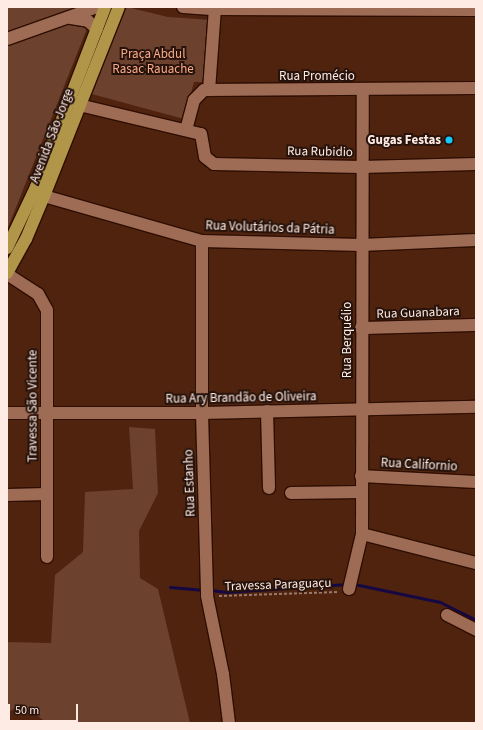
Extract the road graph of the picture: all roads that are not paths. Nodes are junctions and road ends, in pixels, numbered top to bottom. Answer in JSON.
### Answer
{"nodes":[{"id":1,"x":97,"y":7,"type":"edge"},
{"id":2,"x":106,"y":7,"type":"edge"},
{"id":3,"x":119,"y":7,"type":"edge"},
{"id":4,"x":183,"y":7,"type":"edge"},
{"id":5,"x":415,"y":8,"type":"edge"},
{"id":6,"x":214,"y":9,"type":"junction"},
{"id":7,"x":476,"y":10,"type":"edge"},
{"id":8,"x":66,"y":18,"type":"junction"},
{"id":9,"x":97,"y":29,"type":"junction"},
{"id":10,"x":7,"y":39,"type":"edge"},
{"id":11,"x":476,"y":88,"type":"edge"},
{"id":12,"x":209,"y":90,"type":"junction"},
{"id":13,"x":363,"y":90,"type":"junction"},
{"id":14,"x":79,"y":105,"type":"junction"},
{"id":15,"x":186,"y":130,"type":"junction"},
{"id":16,"x":476,"y":164,"type":"edge"},
{"id":17,"x":362,"y":167,"type":"junction"},
{"id":18,"x":44,"y":196,"type":"junction"},
{"id":19,"x":476,"y":240,"type":"edge"},
{"id":20,"x":202,"y":241,"type":"junction"},
{"id":21,"x":362,"y":244,"type":"junction"},
{"id":22,"x":7,"y":248,"type":"edge"},
{"id":23,"x":7,"y":274,"type":"edge"},
{"id":24,"x":476,"y":325,"type":"edge"},
{"id":25,"x":361,"y":328,"type":"junction"},
{"id":26,"x":476,"y":407,"type":"edge"},
{"id":27,"x":362,"y":409,"type":"junction"},
{"id":28,"x":267,"y":411,"type":"junction"},
{"id":29,"x":7,"y":413,"type":"edge"},
{"id":30,"x":202,"y":413,"type":"junction"},
{"id":31,"x":48,"y":414,"type":"junction"},
{"id":32,"x":361,"y":476,"type":"junction"},
{"id":33,"x":476,"y":482,"type":"edge"},
{"id":34,"x":270,"y":488,"type":"dead end"},
{"id":35,"x":362,"y":492,"type":"junction"},
{"id":36,"x":291,"y":493,"type":"dead end"},
{"id":37,"x":47,"y":494,"type":"junction"},
{"id":38,"x":7,"y":495,"type":"edge"},
{"id":39,"x":362,"y":534,"type":"junction"},
{"id":40,"x":47,"y":557,"type":"dead end"},
{"id":41,"x":476,"y":562,"type":"edge"},
{"id":42,"x":349,"y":589,"type":"road end"},
{"id":43,"x":447,"y":615,"type":"dead end"},
{"id":44,"x":476,"y":630,"type":"edge"},
{"id":45,"x":229,"y":723,"type":"edge"}],
"edges":[{"from":1,"to":8,"type":"street"},
{"from":2,"to":9,"type":"main road","name":"Avenida São Jorge"},
{"from":3,"to":14,"type":"main road","name":"Avenida São Jorge"},
{"from":4,"to":6,"type":"street"},
{"from":5,"to":6,"type":"street"},
{"from":5,"to":7,"type":"street"},
{"from":6,"to":12,"type":"street"},
{"from":8,"to":9,"type":"street"},
{"from":8,"to":10,"type":"street"},
{"from":9,"to":22,"type":"main road","name":"Avenida São Jorge"},
{"from":11,"to":13,"type":"street","name":"Rua Promécio"},
{"from":12,"to":13,"type":"street","name":"Rua Promécio"},
{"from":12,"to":15,"type":"street"},
{"from":13,"to":17,"type":"street","name":"Rua Berquélio"},
{"from":14,"to":15,"type":"street"},
{"from":14,"to":18,"type":"main road","name":"Avenida São Jorge"},
{"from":15,"to":17,"type":"street","name":"Rua Rubidio"},
{"from":16,"to":17,"type":"street","name":"Rua Rubidio"},
{"from":17,"to":21,"type":"street","name":"Rua Berquélio"},
{"from":18,"to":20,"type":"street","name":"Rua Volutários da Pátria"},
{"from":18,"to":23,"type":"main road","name":"Avenida São Jorge"},
{"from":19,"to":21,"type":"street","name":"Rua Volutários da Pátria"},
{"from":20,"to":21,"type":"street","name":"Rua Volutários da Pátria"},
{"from":20,"to":30,"type":"street","name":"Rua Estanho"},
{"from":21,"to":25,"type":"street","name":"Rua Berquélio"},
{"from":23,"to":31,"type":"street","name":"Travessa São Vicente"},
{"from":24,"to":25,"type":"street","name":"Rua Guanabara"},
{"from":25,"to":27,"type":"street","name":"Rua Berquélio"},
{"from":26,"to":27,"type":"street","name":"Rua Ary Brandão de Oliveira"},
{"from":27,"to":28,"type":"street","name":"Rua Ary Brandão de Oliveira"},
{"from":27,"to":32,"type":"street","name":"Rua Berquélio"},
{"from":28,"to":30,"type":"street","name":"Rua Ary Brandão de Oliveira"},
{"from":28,"to":34,"type":"street"},
{"from":29,"to":31,"type":"street","name":"Rua Ary Brandão de Oliveira"},
{"from":30,"to":31,"type":"street","name":"Rua Ary Brandão de Oliveira"},
{"from":30,"to":45,"type":"street","name":"Rua Estanho"},
{"from":31,"to":37,"type":"street","name":"Travessa São Vicente"},
{"from":32,"to":33,"type":"street","name":"Rua Californio"},
{"from":32,"to":35,"type":"street","name":"Rua Berquélio"},
{"from":35,"to":36,"type":"street"},
{"from":35,"to":39,"type":"street","name":"Rua Berquélio"},
{"from":37,"to":38,"type":"street"},
{"from":37,"to":40,"type":"street","name":"Travessa São Vicente"},
{"from":39,"to":41,"type":"street"},
{"from":39,"to":42,"type":"street","name":"Rua Berquélio"},
{"from":43,"to":44,"type":"street"}]}
